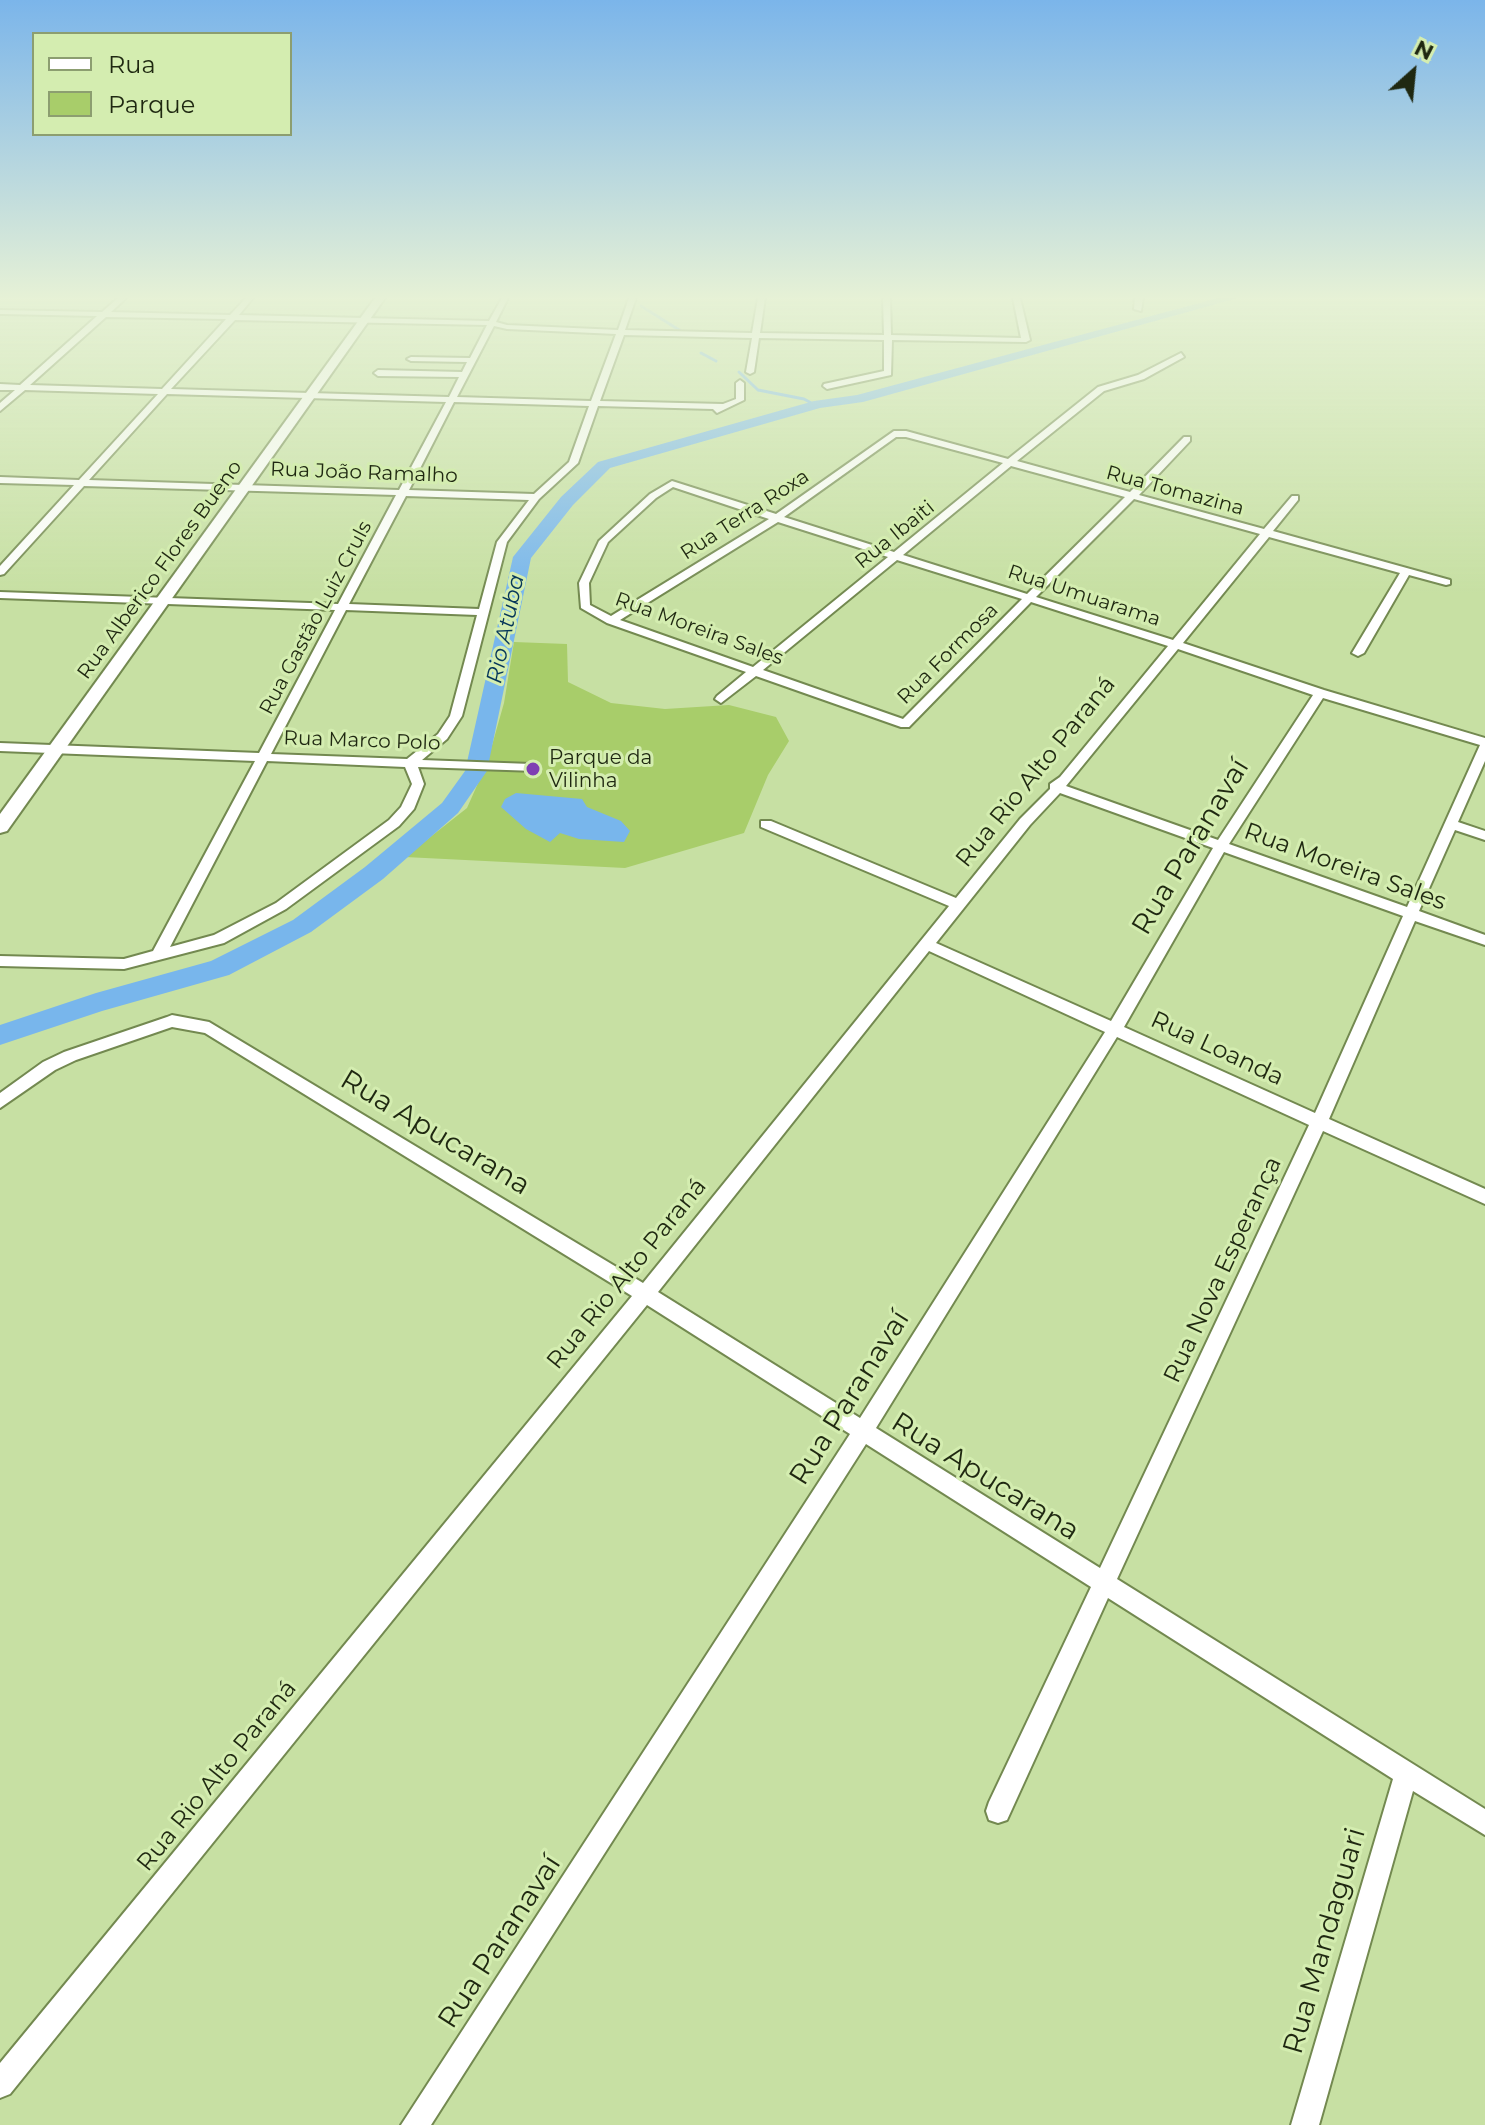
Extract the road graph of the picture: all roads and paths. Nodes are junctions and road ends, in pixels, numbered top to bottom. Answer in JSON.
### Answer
{"nodes":[{"id":1,"x":159,"y":397,"type":"edge"},
{"id":2,"x":309,"y":397,"type":"edge"},
{"id":3,"x":351,"y":397,"type":"edge"},
{"id":4,"x":452,"y":397,"type":"edge"},
{"id":5,"x":597,"y":397,"type":"edge"},
{"id":6,"x":740,"y":397,"type":"edge"},
{"id":7,"x":1090,"y":397,"type":"edge"},
{"id":8,"x":451,"y":400,"type":"junction"},
{"id":9,"x":595,"y":403,"type":"junction"},
{"id":10,"x":725,"y":407,"type":"junction"},
{"id":11,"x":702,"y":415,"type":"dead end"},
{"id":12,"x":894,"y":434,"type":"joint"},
{"id":13,"x":1187,"y":439,"type":"dead end"},
{"id":14,"x":1010,"y":464,"type":"junction"},
{"id":15,"x":0,"y":480,"type":"edge"},
{"id":16,"x":82,"y":483,"type":"junction"},
{"id":17,"x":672,"y":484,"type":"joint"},
{"id":18,"x":244,"y":488,"type":"junction"},
{"id":19,"x":402,"y":492,"type":"junction"},
{"id":20,"x":536,"y":497,"type":"junction"},
{"id":21,"x":1130,"y":498,"type":"junction"},
{"id":22,"x":1295,"y":498,"type":"dead end"},
{"id":23,"x":777,"y":518,"type":"junction"},
{"id":24,"x":1262,"y":534,"type":"junction"},
{"id":25,"x":897,"y":557,"type":"junction"},
{"id":26,"x":0,"y":572,"type":"edge"},
{"id":27,"x":1405,"y":573,"type":"junction"},
{"id":28,"x":1446,"y":582,"type":"dead end"},
{"id":29,"x":0,"y":595,"type":"edge"},
{"id":30,"x":1029,"y":598,"type":"junction"},
{"id":31,"x":162,"y":601,"type":"junction"},
{"id":32,"x":342,"y":607,"type":"junction"},
{"id":33,"x":483,"y":612,"type":"junction"},
{"id":34,"x":611,"y":621,"type":"junction"},
{"id":35,"x":1174,"y":644,"type":"junction"},
{"id":36,"x":1358,"y":653,"type":"dead end"},
{"id":37,"x":755,"y":672,"type":"junction"},
{"id":38,"x":1320,"y":693,"type":"junction"},
{"id":39,"x":721,"y":699,"type":"dead end"},
{"id":40,"x":905,"y":724,"type":"joint"},
{"id":41,"x":1485,"y":745,"type":"edge"},
{"id":42,"x":0,"y":747,"type":"edge"},
{"id":43,"x":56,"y":749,"type":"junction"},
{"id":44,"x":263,"y":757,"type":"junction"},
{"id":45,"x":410,"y":763,"type":"junction"},
{"id":46,"x":531,"y":768,"type":"dead end"},
{"id":47,"x":1055,"y":787,"type":"junction"},
{"id":48,"x":766,"y":824,"type":"dead end"},
{"id":49,"x":1451,"y":824,"type":"junction"},
{"id":50,"x":0,"y":827,"type":"edge"},
{"id":51,"x":1485,"y":836,"type":"edge"},
{"id":52,"x":1221,"y":846,"type":"junction"},
{"id":53,"x":960,"y":905,"type":"junction"},
{"id":54,"x":1412,"y":914,"type":"junction"},
{"id":55,"x":1485,"y":940,"type":"edge"},
{"id":56,"x":928,"y":945,"type":"junction"},
{"id":57,"x":158,"y":956,"type":"junction"},
{"id":58,"x":0,"y":961,"type":"edge"},
{"id":59,"x":1115,"y":1028,"type":"junction"},
{"id":60,"x":0,"y":1102,"type":"edge"},
{"id":61,"x":1319,"y":1122,"type":"junction"},
{"id":62,"x":1485,"y":1197,"type":"edge"},
{"id":63,"x":645,"y":1294,"type":"junction"},
{"id":64,"x":862,"y":1433,"type":"junction"},
{"id":65,"x":1104,"y":1584,"type":"junction"},
{"id":66,"x":1406,"y":1774,"type":"junction"},
{"id":67,"x":998,"y":1811,"type":"dead end"},
{"id":68,"x":1485,"y":1823,"type":"edge"},
{"id":69,"x":0,"y":2084,"type":"edge"},
{"id":70,"x":415,"y":2125,"type":"edge"},
{"id":71,"x":1305,"y":2125,"type":"edge"}],
"edges":[{"from":1,"to":16,"type":"street"},
{"from":2,"to":18,"type":"street","name":"Rua Alberico Flores Bueno"},
{"from":3,"to":8,"type":"street"},
{"from":4,"to":8,"type":"street","name":"Rua Gastão Luiz Cruls"},
{"from":5,"to":9,"type":"street"},
{"from":6,"to":10,"type":"street"},
{"from":7,"to":14,"type":"street","name":"Rua Ibaiti"},
{"from":8,"to":9,"type":"street"},
{"from":8,"to":19,"type":"street","name":"Rua Gastão Luiz Cruls"},
{"from":9,"to":10,"type":"street"},
{"from":9,"to":20,"type":"street"},
{"from":10,"to":11,"type":"street"},
{"from":12,"to":14,"type":"street","name":"Rua Tomazina"},
{"from":12,"to":23,"type":"street","name":"Rua Terra Roxa"},
{"from":13,"to":21,"type":"street","name":"Rua Formosa"},
{"from":14,"to":21,"type":"street","name":"Rua Tomazina"},
{"from":14,"to":25,"type":"street","name":"Rua Ibaiti"},
{"from":15,"to":16,"type":"street","name":"Rua João Ramalho"},
{"from":16,"to":18,"type":"street","name":"Rua João Ramalho"},
{"from":16,"to":26,"type":"street"},
{"from":17,"to":23,"type":"street","name":"Rua Umuarama"},
{"from":17,"to":34,"type":"street","name":"Rua Moreira Sales"},
{"from":18,"to":19,"type":"street","name":"Rua João Ramalho"},
{"from":18,"to":31,"type":"street","name":"Rua Alberico Flores Bueno"},
{"from":19,"to":20,"type":"street","name":"Rua João Ramalho"},
{"from":19,"to":32,"type":"street","name":"Rua Gastão Luiz Cruls"},
{"from":20,"to":33,"type":"street"},
{"from":21,"to":24,"type":"street","name":"Rua Tomazina"},
{"from":21,"to":30,"type":"street","name":"Rua Formosa"},
{"from":22,"to":24,"type":"street","name":"Rua Rio Alto Paraná"},
{"from":23,"to":25,"type":"street","name":"Rua Umuarama"},
{"from":23,"to":34,"type":"street","name":"Rua Terra Roxa"},
{"from":24,"to":27,"type":"street","name":"Rua Tomazina"},
{"from":24,"to":35,"type":"street","name":"Rua Rio Alto Paraná"},
{"from":25,"to":30,"type":"street","name":"Rua Umuarama"},
{"from":25,"to":37,"type":"street","name":"Rua Ibaiti"},
{"from":27,"to":28,"type":"street","name":"Rua Tomazina"},
{"from":27,"to":36,"type":"street"},
{"from":29,"to":31,"type":"street"},
{"from":30,"to":35,"type":"street","name":"Rua Umuarama"},
{"from":30,"to":40,"type":"street","name":"Rua Formosa"},
{"from":31,"to":32,"type":"street"},
{"from":31,"to":43,"type":"street","name":"Rua Alberico Flores Bueno"},
{"from":32,"to":33,"type":"street"},
{"from":32,"to":44,"type":"street","name":"Rua Gastão Luiz Cruls"},
{"from":33,"to":45,"type":"street"},
{"from":34,"to":37,"type":"street","name":"Rua Moreira Sales"},
{"from":35,"to":38,"type":"street","name":"Rua Umuarama"},
{"from":35,"to":47,"type":"street","name":"Rua Rio Alto Paraná"},
{"from":37,"to":39,"type":"street","name":"Rua Ibaiti"},
{"from":37,"to":40,"type":"street","name":"Rua Moreira Sales"},
{"from":38,"to":41,"type":"street","name":"Rua Umuarama"},
{"from":38,"to":52,"type":"street","name":"Rua Paranavaí"},
{"from":41,"to":49,"type":"street","name":"Rua Nova Esperança"},
{"from":42,"to":43,"type":"street","name":"Rua Marco Polo"},
{"from":43,"to":44,"type":"street","name":"Rua Marco Polo"},
{"from":43,"to":50,"type":"street","name":"Rua Alberico Flores Bueno"},
{"from":44,"to":45,"type":"street","name":"Rua Marco Polo"},
{"from":44,"to":57,"type":"street","name":"Rua Gastão Luiz Cruls"},
{"from":45,"to":46,"type":"street","name":"Rua Marco Polo"},
{"from":45,"to":57,"type":"street"},
{"from":47,"to":52,"type":"street","name":"Rua Moreira Sales"},
{"from":47,"to":53,"type":"street","name":"Rua Rio Alto Paraná"},
{"from":48,"to":53,"type":"street"},
{"from":49,"to":51,"type":"street"},
{"from":49,"to":54,"type":"street","name":"Rua Nova Esperança"},
{"from":52,"to":54,"type":"street","name":"Rua Moreira Sales"},
{"from":52,"to":59,"type":"street","name":"Rua Paranavaí"},
{"from":53,"to":56,"type":"street","name":"Rua Rio Alto Paraná"},
{"from":54,"to":55,"type":"street","name":"Rua Moreira Sales"},
{"from":54,"to":61,"type":"street","name":"Rua Nova Esperança"},
{"from":56,"to":59,"type":"street","name":"Rua Loanda"},
{"from":56,"to":63,"type":"street","name":"Rua Rio Alto Paraná"},
{"from":57,"to":58,"type":"street"},
{"from":59,"to":61,"type":"street","name":"Rua Loanda"},
{"from":59,"to":64,"type":"street","name":"Rua Paranavaí"},
{"from":60,"to":63,"type":"street","name":"Rua Apucarana"},
{"from":61,"to":62,"type":"street","name":"Rua Loanda"},
{"from":61,"to":65,"type":"street","name":"Rua Nova Esperança"},
{"from":63,"to":64,"type":"street","name":"Rua Apucarana"},
{"from":63,"to":69,"type":"street","name":"Rua Rio Alto Paraná"},
{"from":64,"to":65,"type":"street","name":"Rua Apucarana"},
{"from":64,"to":70,"type":"street","name":"Rua Paranavaí"},
{"from":65,"to":66,"type":"street","name":"Rua Apucarana"},
{"from":65,"to":67,"type":"street","name":"Rua Nova Esperança"},
{"from":66,"to":68,"type":"street","name":"Rua Apucarana"},
{"from":66,"to":71,"type":"street","name":"Rua Mandaguari"}]}
